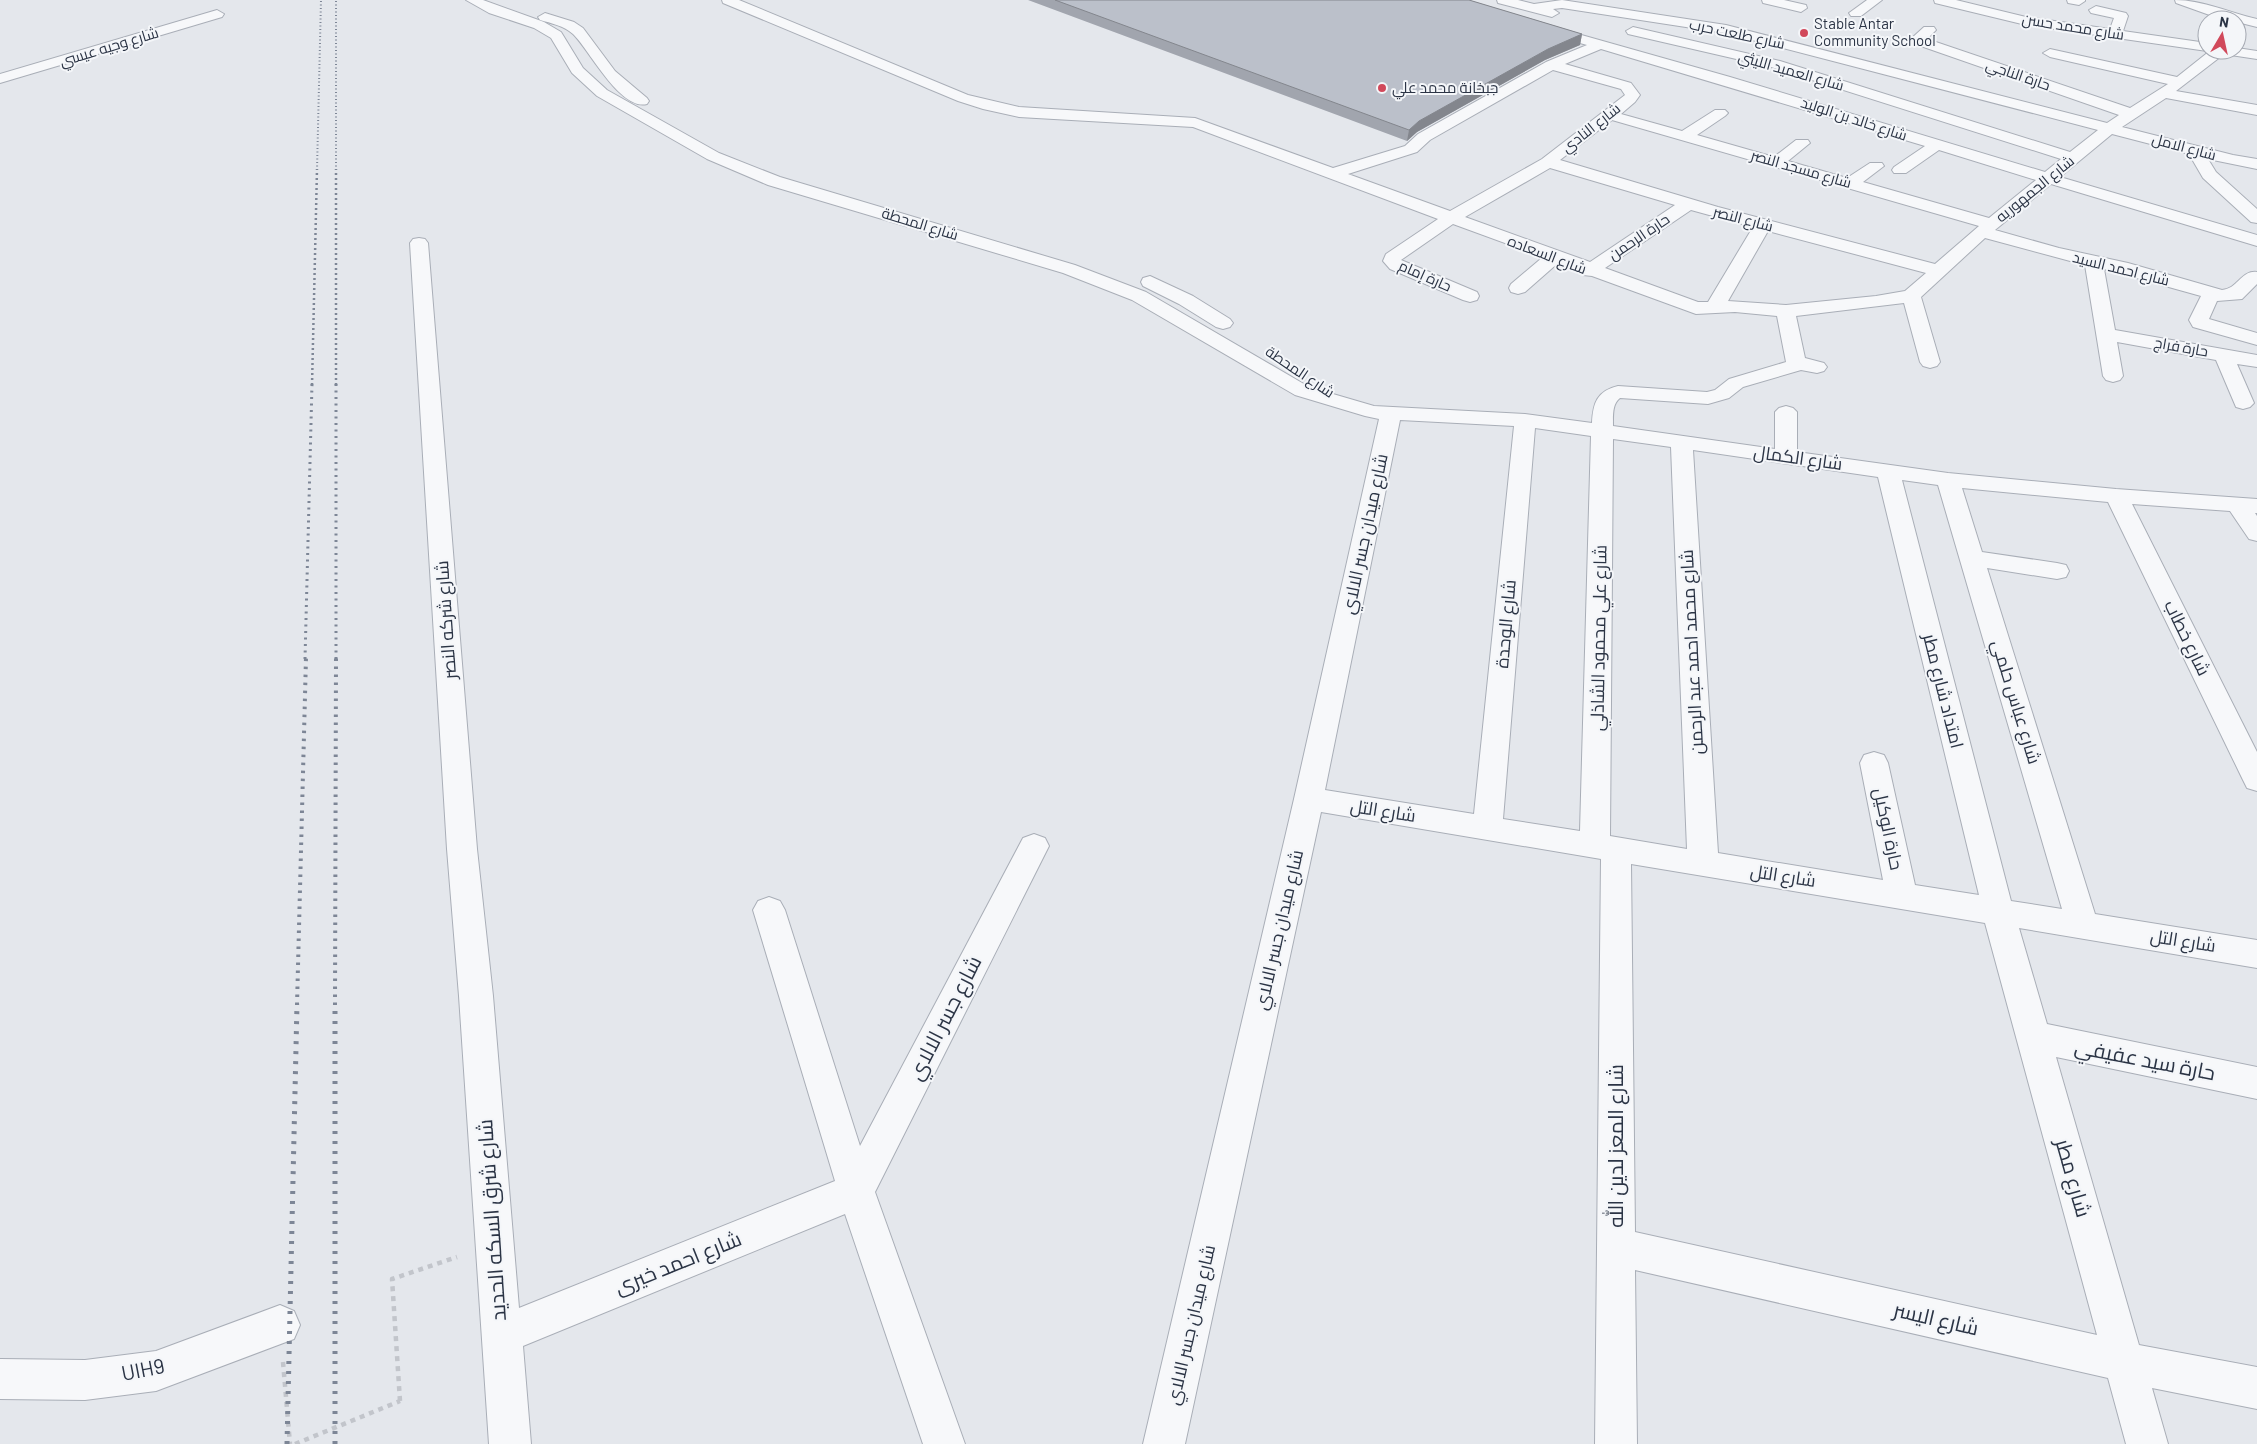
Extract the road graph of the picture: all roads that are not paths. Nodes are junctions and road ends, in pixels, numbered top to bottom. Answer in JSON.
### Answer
{"nodes":[{"id":1,"x":472,"y":0,"type":"edge"},
{"id":2,"x":494,"y":0,"type":"edge"},
{"id":3,"x":728,"y":0,"type":"edge"},
{"id":4,"x":1503,"y":0,"type":"edge"},
{"id":5,"x":1768,"y":0,"type":"edge"},
{"id":6,"x":1876,"y":0,"type":"edge"},
{"id":7,"x":1940,"y":0,"type":"edge"},
{"id":8,"x":2181,"y":0,"type":"edge"},
{"id":9,"x":1638,"y":3,"type":"dead end"},
{"id":10,"x":713,"y":4,"type":"dead end"},
{"id":11,"x":2237,"y":7,"type":"dead end"},
{"id":12,"x":1534,"y":8,"type":"junction"},
{"id":13,"x":1800,"y":8,"type":"dead end"},
{"id":14,"x":2096,"y":10,"type":"dead end"},
{"id":15,"x":2209,"y":10,"type":"edge"},
{"id":16,"x":2232,"y":10,"type":"edge"},
{"id":17,"x":1624,"y":13,"type":"junction"},
{"id":18,"x":1856,"y":13,"type":"dead end"},
{"id":19,"x":218,"y":14,"type":"dead end"},
{"id":20,"x":1534,"y":25,"type":"edge"},
{"id":21,"x":2191,"y":27,"type":"dead end"},
{"id":22,"x":1929,"y":30,"type":"dead end"},
{"id":23,"x":2115,"y":34,"type":"junction"},
{"id":24,"x":1602,"y":44,"type":"junction"},
{"id":25,"x":2188,"y":44,"type":"junction"},
{"id":26,"x":2197,"y":45,"type":"edge"},
{"id":27,"x":2050,"y":53,"type":"dead end"},
{"id":28,"x":2208,"y":60,"type":"edge"},
{"id":29,"x":1551,"y":65,"type":"junction"},
{"id":30,"x":0,"y":79,"type":"edge"},
{"id":31,"x":2180,"y":82,"type":"junction"},
{"id":32,"x":2163,"y":93,"type":"junction"},
{"id":33,"x":1791,"y":99,"type":"junction"},
{"id":34,"x":2257,"y":109,"type":"edge"},
{"id":35,"x":1768,"y":111,"type":"dead end"},
{"id":36,"x":1720,"y":113,"type":"dead end"},
{"id":37,"x":2132,"y":114,"type":"junction"},
{"id":38,"x":1609,"y":115,"type":"junction"},
{"id":39,"x":1853,"y":119,"type":"junction"},
{"id":40,"x":1100,"y":121,"type":"junction"},
{"id":41,"x":2111,"y":127,"type":"junction"},
{"id":42,"x":1886,"y":129,"type":"junction"},
{"id":43,"x":1833,"y":131,"type":"dead end"},
{"id":44,"x":1229,"y":135,"type":"junction"},
{"id":45,"x":1685,"y":136,"type":"junction"},
{"id":46,"x":1866,"y":141,"type":"dead end"},
{"id":47,"x":1802,"y":142,"type":"dead end"},
{"id":48,"x":1936,"y":145,"type":"junction"},
{"id":49,"x":2195,"y":150,"type":"junction"},
{"id":50,"x":2073,"y":158,"type":"junction"},
{"id":51,"x":1548,"y":162,"type":"junction"},
{"id":52,"x":1777,"y":162,"type":"junction"},
{"id":53,"x":2257,"y":164,"type":"edge"},
{"id":54,"x":1876,"y":166,"type":"dead end"},
{"id":55,"x":1900,"y":170,"type":"dead end"},
{"id":56,"x":1331,"y":174,"type":"junction"},
{"id":57,"x":2046,"y":180,"type":"junction"},
{"id":58,"x":1850,"y":183,"type":"junction"},
{"id":59,"x":2236,"y":200,"type":"junction"},
{"id":60,"x":2257,"y":200,"type":"edge"},
{"id":61,"x":1689,"y":204,"type":"junction"},
{"id":62,"x":1450,"y":218,"type":"junction"},
{"id":63,"x":2257,"y":218,"type":"edge"},
{"id":64,"x":1763,"y":224,"type":"junction"},
{"id":65,"x":1987,"y":228,"type":"junction"},
{"id":66,"x":2257,"y":241,"type":"edge"},
{"id":67,"x":419,"y":244,"type":"dead end"},
{"id":68,"x":1554,"y":257,"type":"junction"},
{"id":69,"x":2093,"y":260,"type":"junction"},
{"id":70,"x":1100,"y":263,"type":"dead end"},
{"id":71,"x":1589,"y":270,"type":"junction"},
{"id":72,"x":1939,"y":271,"type":"junction"},
{"id":73,"x":1133,"y":275,"type":"dead end"},
{"id":74,"x":2254,"y":277,"type":"dead end"},
{"id":75,"x":1518,"y":288,"type":"dead end"},
{"id":76,"x":2212,"y":294,"type":"junction"},
{"id":77,"x":1470,"y":296,"type":"dead end"},
{"id":78,"x":1911,"y":296,"type":"junction"},
{"id":79,"x":1715,"y":306,"type":"junction"},
{"id":80,"x":1786,"y":311,"type":"junction"},
{"id":81,"x":1238,"y":332,"type":"dead end"},
{"id":82,"x":2106,"y":334,"type":"junction"},
{"id":83,"x":2257,"y":339,"type":"edge"},
{"id":84,"x":2224,"y":355,"type":"junction"},
{"id":85,"x":2257,"y":360,"type":"edge"},
{"id":86,"x":1930,"y":362,"type":"dead end"},
{"id":87,"x":1310,"y":376,"type":"dead end"},
{"id":88,"x":2113,"y":376,"type":"dead end"},
{"id":89,"x":1340,"y":401,"type":"junction"},
{"id":90,"x":2243,"y":403,"type":"dead end"},
{"id":91,"x":1786,"y":412,"type":"dead end"},
{"id":92,"x":1390,"y":415,"type":"junction"},
{"id":93,"x":1525,"y":420,"type":"junction"},
{"id":94,"x":1602,"y":431,"type":"junction"},
{"id":95,"x":1682,"y":442,"type":"junction"},
{"id":96,"x":1786,"y":457,"type":"junction"},
{"id":97,"x":1888,"y":471,"type":"junction"},
{"id":98,"x":1948,"y":480,"type":"junction"},
{"id":99,"x":2116,"y":496,"type":"junction"},
{"id":100,"x":2248,"y":505,"type":"edge"},
{"id":101,"x":2257,"y":534,"type":"edge"},
{"id":102,"x":1973,"y":558,"type":"junction"},
{"id":103,"x":2056,"y":571,"type":"dead end"},
{"id":104,"x":1874,"y":763,"type":"dead end"},
{"id":105,"x":2257,"y":780,"type":"edge"},
{"id":106,"x":1309,"y":799,"type":"junction"},
{"id":107,"x":1487,"y":828,"type":"junction"},
{"id":108,"x":1034,"y":846,"type":"dead end"},
{"id":109,"x":1605,"y":847,"type":"junction"},
{"id":110,"x":1702,"y":863,"type":"junction"},
{"id":111,"x":1902,"y":896,"type":"junction"},
{"id":112,"x":768,"y":910,"type":"dead end"},
{"id":113,"x":1998,"y":911,"type":"junction"},
{"id":114,"x":2083,"y":925,"type":"junction"},
{"id":115,"x":2257,"y":954,"type":"edge"},
{"id":116,"x":476,"y":996,"type":"joint"},
{"id":117,"x":2033,"y":1037,"type":"junction"},
{"id":118,"x":2257,"y":1083,"type":"edge"},
{"id":119,"x":856,"y":1191,"type":"junction"},
{"id":120,"x":1616,"y":1247,"type":"junction"},
{"id":121,"x":280,"y":1325,"type":"road end"},
{"id":122,"x":501,"y":1335,"type":"junction"},
{"id":123,"x":2125,"y":1362,"type":"junction"},
{"id":124,"x":0,"y":1379,"type":"edge"},
{"id":125,"x":2257,"y":1388,"type":"edge"},
{"id":126,"x":510,"y":1444,"type":"edge"},
{"id":127,"x":944,"y":1444,"type":"edge"},
{"id":128,"x":1164,"y":1444,"type":"edge"},
{"id":129,"x":1616,"y":1444,"type":"edge"},
{"id":130,"x":2147,"y":1444,"type":"edge"}],
"edges":[{"from":1,"to":89,"type":"street","name":"شارع المحطة"},
{"from":2,"to":70,"type":"street","name":"شارع المحطة"},
{"from":3,"to":40,"type":"street"},
{"from":4,"to":12,"type":"street","name":"شارع العميد الليثي"},
{"from":5,"to":13,"type":"street"},
{"from":6,"to":18,"type":"street"},
{"from":7,"to":23,"type":"street","name":"شارع محمد حسن"},
{"from":8,"to":15,"type":"street"},
{"from":9,"to":17,"type":"street"},
{"from":10,"to":40,"type":"street"},
{"from":11,"to":16,"type":"street"},
{"from":12,"to":17,"type":"street","name":"شارع طلعت حرب"},
{"from":12,"to":50,"type":"street","name":"شارع العميد الليثي"},
{"from":14,"to":23,"type":"street"},
{"from":17,"to":41,"type":"street","name":"شارع طلعت حرب"},
{"from":19,"to":30,"type":"street","name":"شارع وجيه عيسي"},
{"from":20,"to":24,"type":"street","name":"شارع خالد بن الوليد"},
{"from":21,"to":25,"type":"street"},
{"from":22,"to":37,"type":"street","name":"حارة الناجي"},
{"from":23,"to":25,"type":"street","name":"شارع محمد حسن"},
{"from":24,"to":29,"type":"street"},
{"from":24,"to":33,"type":"street","name":"شارع خالد بن الوليد"},
{"from":25,"to":26,"type":"street","name":"شارع محمد حسن"},
{"from":27,"to":31,"type":"street"},
{"from":28,"to":31,"type":"street","name":"شارع الجمهوريه"},
{"from":29,"to":38,"type":"street","name":"شارع النادي"},
{"from":29,"to":56,"type":"street"},
{"from":31,"to":32,"type":"street","name":"شارع الجمهوريه"},
{"from":32,"to":34,"type":"street"},
{"from":32,"to":37,"type":"street","name":"شارع الجمهوريه"},
{"from":33,"to":35,"type":"street"},
{"from":33,"to":39,"type":"street","name":"شارع خالد بن الوليد"},
{"from":36,"to":45,"type":"street"},
{"from":37,"to":41,"type":"street","name":"شارع الجمهوريه"},
{"from":38,"to":45,"type":"street","name":"شارع مسجد النصر"},
{"from":38,"to":51,"type":"street","name":"شارع النادي"},
{"from":39,"to":42,"type":"street","name":"شارع خالد بن الوليد"},
{"from":39,"to":43,"type":"street"},
{"from":40,"to":44,"type":"street"},
{"from":40,"to":44,"type":"street","name":"شارع السعاده"},
{"from":41,"to":49,"type":"street","name":"شارع الامل"},
{"from":41,"to":50,"type":"street","name":"شارع الجمهوريه"},
{"from":42,"to":46,"type":"street"},
{"from":42,"to":48,"type":"street","name":"شارع خالد بن الوليد"},
{"from":44,"to":56,"type":"street","name":"شارع السعاده"},
{"from":45,"to":52,"type":"street","name":"شارع مسجد النصر"},
{"from":47,"to":52,"type":"street"},
{"from":48,"to":55,"type":"street"},
{"from":48,"to":57,"type":"street","name":"شارع خالد بن الوليد"},
{"from":49,"to":53,"type":"street","name":"شارع الامل"},
{"from":49,"to":59,"type":"street"},
{"from":50,"to":57,"type":"street","name":"شارع الجمهوريه"},
{"from":51,"to":61,"type":"street","name":"شارع النصر"},
{"from":51,"to":62,"type":"street","name":"شارع النادي"},
{"from":52,"to":58,"type":"street","name":"شارع مسجد النصر"},
{"from":54,"to":58,"type":"street"},
{"from":56,"to":62,"type":"street","name":"شارع السعاده"},
{"from":57,"to":65,"type":"street","name":"شارع الجمهوريه"},
{"from":57,"to":66,"type":"street","name":"شارع خالد بن الوليد"},
{"from":58,"to":65,"type":"street","name":"شارع مسجد النصر"},
{"from":59,"to":60,"type":"street"},
{"from":59,"to":63,"type":"street"},
{"from":61,"to":64,"type":"street","name":"شارع النصر"},
{"from":61,"to":71,"type":"street","name":"حارة الرحمن"},
{"from":62,"to":68,"type":"street","name":"شارع السعاده"},
{"from":62,"to":77,"type":"street","name":"حارة إمام"},
{"from":64,"to":72,"type":"street","name":"شارع النصر"},
{"from":64,"to":79,"type":"street"},
{"from":65,"to":69,"type":"street","name":"شارع احمد السيد"},
{"from":65,"to":72,"type":"street","name":"شارع الجمهوريه"},
{"from":67,"to":116,"type":"street","name":"شارع شركه النصر"},
{"from":68,"to":71,"type":"street","name":"شارع السعاده"},
{"from":68,"to":75,"type":"street"},
{"from":69,"to":76,"type":"street","name":"شارع احمد السيد"},
{"from":69,"to":82,"type":"street"},
{"from":71,"to":79,"type":"street","name":"شارع السعاده"},
{"from":72,"to":78,"type":"street","name":"شارع الجمهوريه"},
{"from":73,"to":81,"type":"street"},
{"from":74,"to":76,"type":"street","name":"شارع احمد السيد"},
{"from":76,"to":83,"type":"street"},
{"from":78,"to":80,"type":"street","name":"شارع السعاده"},
{"from":78,"to":86,"type":"street"},
{"from":79,"to":80,"type":"street","name":"شارع السعاده"},
{"from":80,"to":94,"type":"street","name":"شارع علي محمود الشاذلي"},
{"from":82,"to":84,"type":"street","name":"حارة فراج"},
{"from":82,"to":88,"type":"street"},
{"from":84,"to":85,"type":"street","name":"حارة فراج"},
{"from":84,"to":90,"type":"street"},
{"from":87,"to":89,"type":"street","name":"شارع المحطة"},
{"from":89,"to":92,"type":"street","name":"شارع الكمال"},
{"from":91,"to":96,"type":"street"},
{"from":92,"to":93,"type":"street","name":"شارع الكمال"},
{"from":92,"to":106,"type":"street","name":"شارع ميدان جسر الالاي"},
{"from":93,"to":94,"type":"street","name":"شارع الكمال"},
{"from":93,"to":107,"type":"street","name":"شارع الوحدة"},
{"from":94,"to":95,"type":"street","name":"شارع الكمال"},
{"from":94,"to":109,"type":"street","name":"شارع علي محمود الشاذلي"},
{"from":95,"to":96,"type":"street","name":"شارع الكمال"},
{"from":95,"to":110,"type":"street","name":"شارع محمد احمد عبد الرحمن"},
{"from":96,"to":97,"type":"street","name":"شارع الكمال"},
{"from":97,"to":98,"type":"street","name":"شارع الكمال"},
{"from":97,"to":113,"type":"street","name":"امتداد شارع مطر"},
{"from":98,"to":99,"type":"street","name":"شارع الكمال"},
{"from":98,"to":102,"type":"street","name":"شارع عباس حلمي"},
{"from":99,"to":100,"type":"street","name":"شارع الكمال"},
{"from":99,"to":105,"type":"street","name":"شارع خطاب"},
{"from":100,"to":101,"type":"street"},
{"from":102,"to":103,"type":"street"},
{"from":102,"to":114,"type":"street","name":"شارع عباس حلمي"},
{"from":104,"to":111,"type":"street","name":"حارة الوكيل"},
{"from":106,"to":107,"type":"street","name":"شارع التل"},
{"from":106,"to":128,"type":"street","name":"شارع ميدان جسر الالاي"},
{"from":107,"to":109,"type":"street","name":"شارع التل"},
{"from":108,"to":119,"type":"street","name":"شارع جسر الالاي"},
{"from":109,"to":110,"type":"street","name":"شارع التل"},
{"from":109,"to":120,"type":"street","name":"شارع المعز لدين الله"},
{"from":110,"to":111,"type":"street","name":"شارع التل"},
{"from":111,"to":113,"type":"street","name":"شارع التل"},
{"from":112,"to":119,"type":"street"},
{"from":113,"to":114,"type":"street","name":"شارع التل"},
{"from":113,"to":117,"type":"street","name":"شارع مطر"},
{"from":114,"to":115,"type":"street","name":"شارع التل"},
{"from":116,"to":122,"type":"street","name":"شارع شرق السكه الحديد"},
{"from":117,"to":118,"type":"street","name":"حارة سيد عفيفي"},
{"from":117,"to":123,"type":"street","name":"شارع مطر"},
{"from":119,"to":122,"type":"street","name":"شارع احمد خيرى"},
{"from":119,"to":127,"type":"street"},
{"from":120,"to":123,"type":"street","name":"شارع اليسر"},
{"from":120,"to":129,"type":"street","name":"شارع المعز لدين الله"},
{"from":121,"to":124,"type":"street","name":"UIH9"},
{"from":122,"to":126,"type":"street","name":"شارع شرق السكه الحديد"},
{"from":123,"to":125,"type":"street","name":"شارع اليسر"},
{"from":123,"to":130,"type":"street","name":"شارع مطر"}]}
